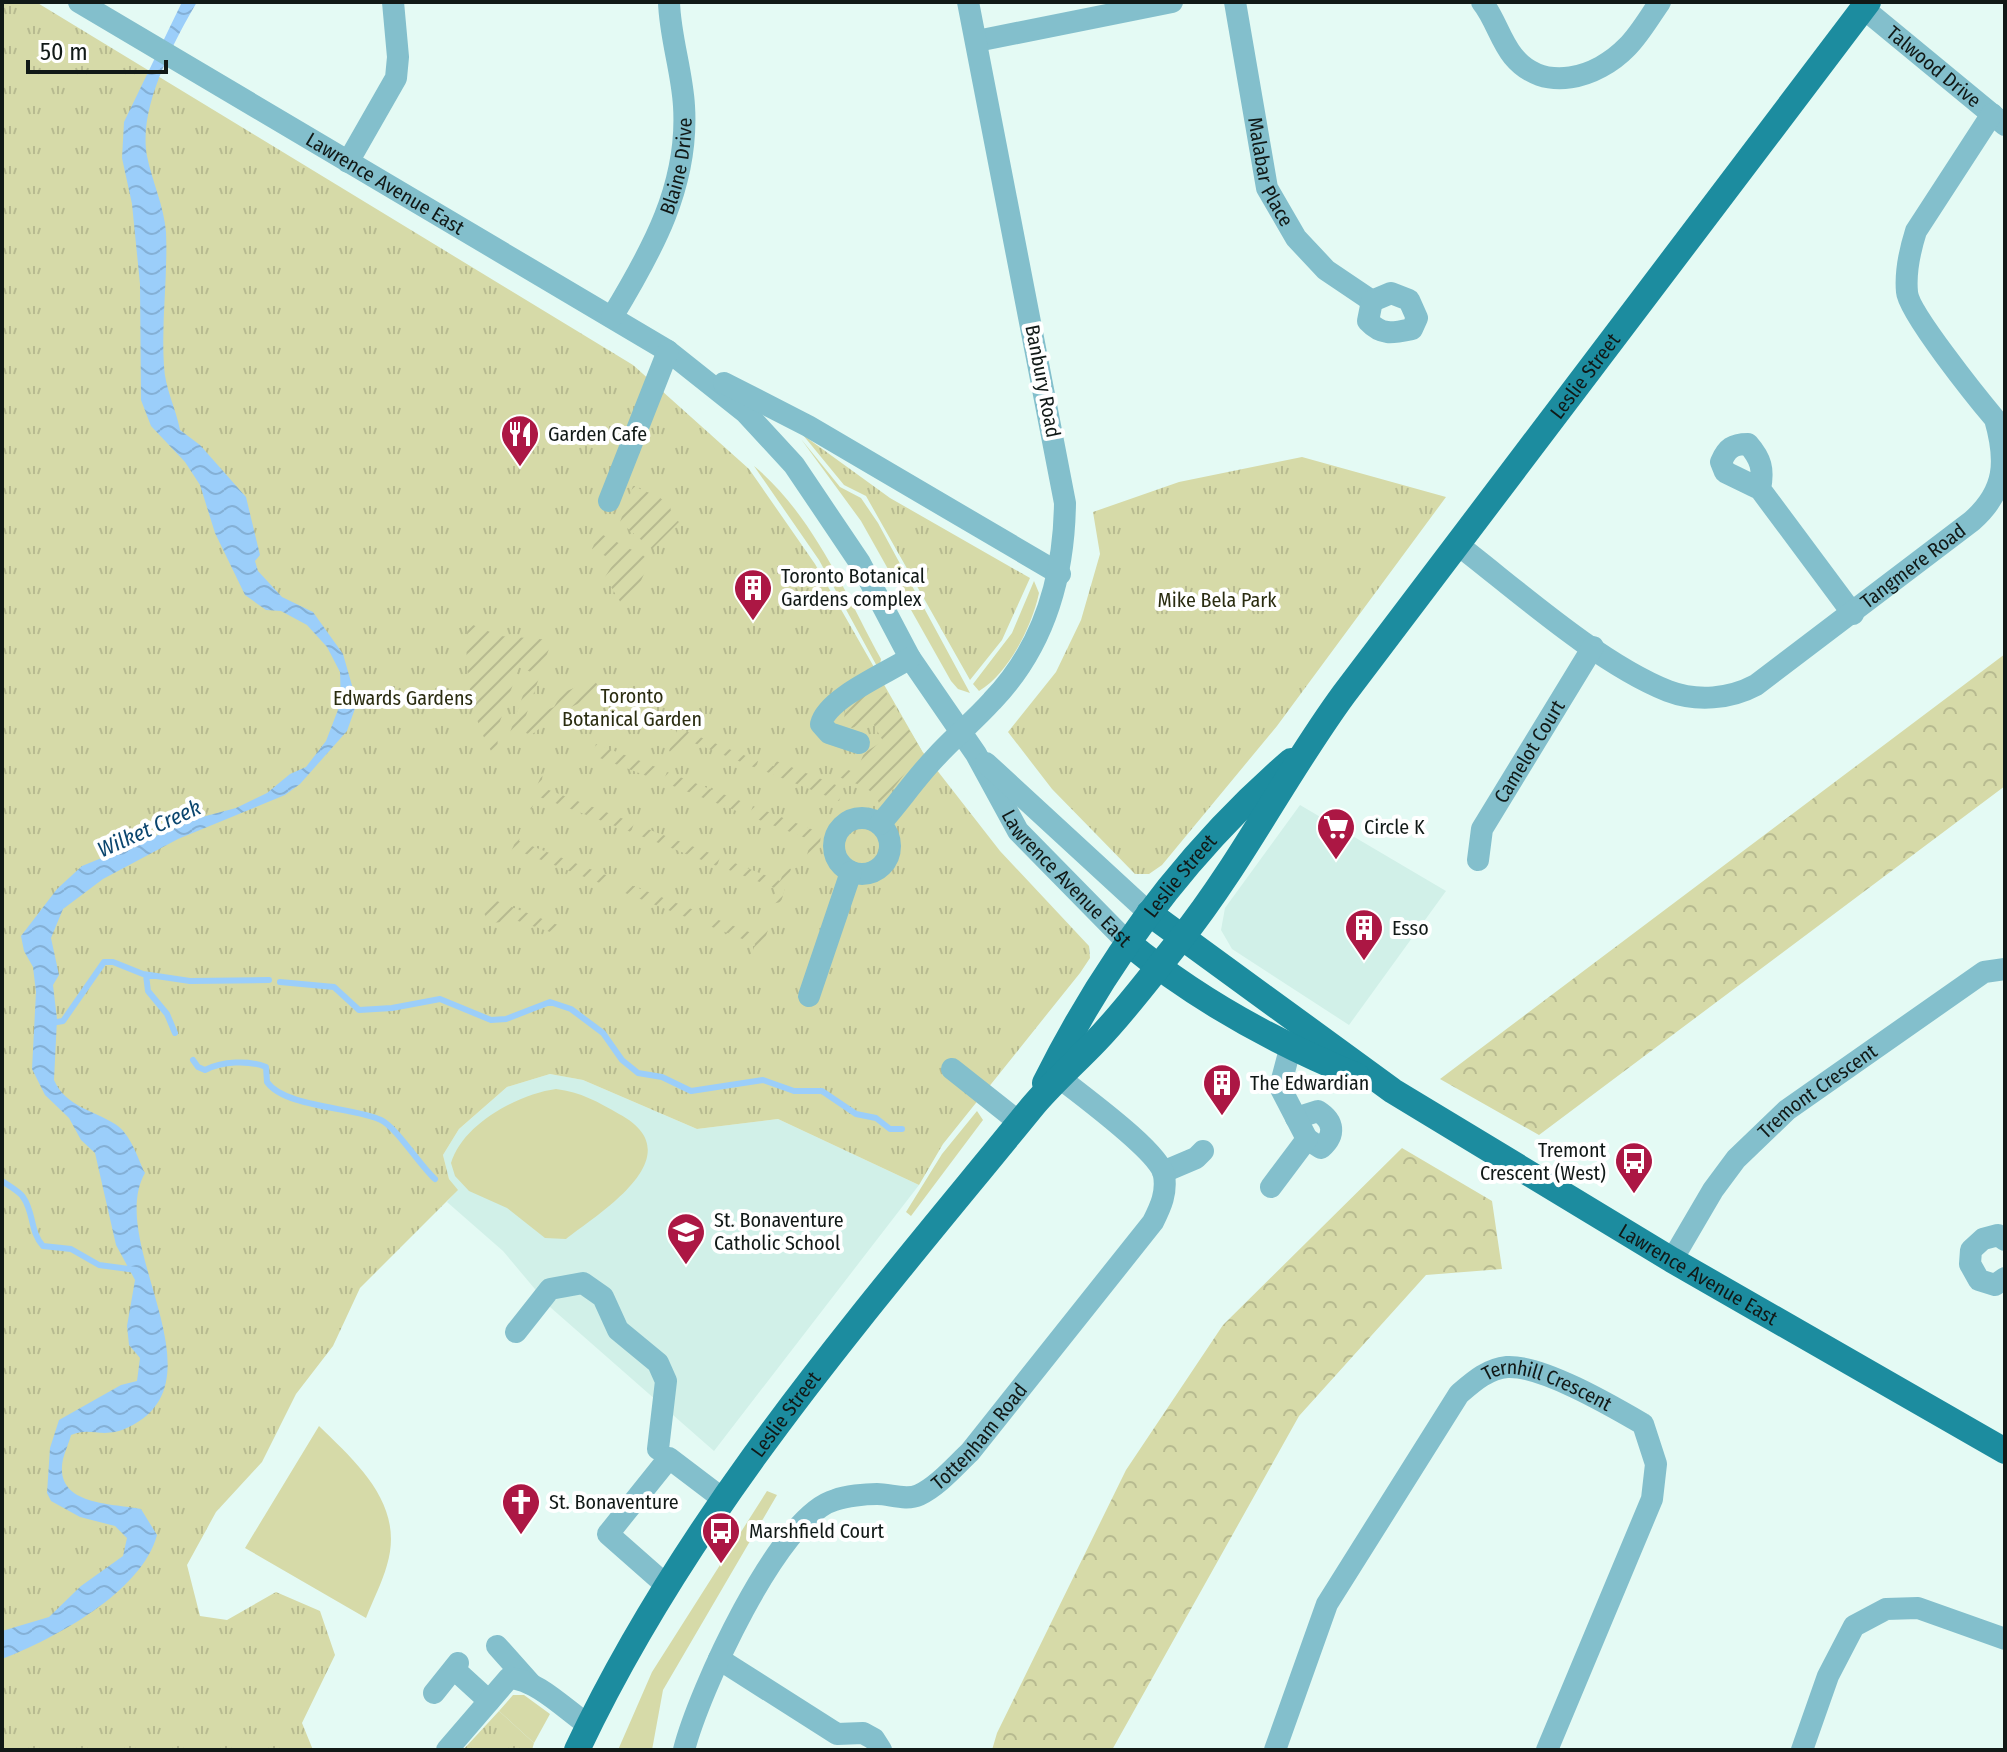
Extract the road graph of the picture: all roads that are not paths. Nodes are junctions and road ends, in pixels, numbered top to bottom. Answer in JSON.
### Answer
{"nodes":[{"id":1,"x":79,"y":2,"type":"edge"},
{"id":2,"x":393,"y":2,"type":"edge"},
{"id":3,"x":669,"y":2,"type":"edge"},
{"id":4,"x":968,"y":2,"type":"edge"},
{"id":5,"x":1172,"y":2,"type":"edge"},
{"id":6,"x":1235,"y":2,"type":"edge"},
{"id":7,"x":1482,"y":2,"type":"edge"},
{"id":8,"x":1660,"y":2,"type":"edge"},
{"id":9,"x":1865,"y":5,"type":"edge"},
{"id":10,"x":977,"y":41,"type":"junction"},
{"id":11,"x":1998,"y":120,"type":"edge"},
{"id":12,"x":348,"y":162,"type":"junction"},
{"id":13,"x":1372,"y":301,"type":"dead end"},
{"id":14,"x":612,"y":317,"type":"junction"},
{"id":15,"x":668,"y":351,"type":"junction"},
{"id":16,"x":690,"y":366,"type":"junction"},
{"id":17,"x":1760,"y":489,"type":"dead end"},
{"id":18,"x":609,"y":501,"type":"dead end"},
{"id":19,"x":1457,"y":544,"type":"junction"},
{"id":20,"x":1060,"y":574,"type":"junction"},
{"id":21,"x":1853,"y":614,"type":"junction"},
{"id":22,"x":1593,"y":647,"type":"junction"},
{"id":23,"x":910,"y":658,"type":"junction"},
{"id":24,"x":959,"y":733,"type":"junction"},
{"id":25,"x":859,"y":743,"type":"dead end"},
{"id":26,"x":1303,"y":751,"type":"junction"},
{"id":27,"x":976,"y":754,"type":"junction"},
{"id":28,"x":880,"y":824,"type":"junction"},
{"id":29,"x":1478,"y":860,"type":"dead end"},
{"id":30,"x":851,"y":872,"type":"junction"},
{"id":31,"x":1149,"y":913,"type":"junction"},
{"id":32,"x":1181,"y":939,"type":"junction"},
{"id":33,"x":1127,"y":942,"type":"junction"},
{"id":34,"x":1158,"y":967,"type":"junction"},
{"id":35,"x":2005,"y":969,"type":"edge"},
{"id":36,"x":809,"y":996,"type":"dead end"},
{"id":37,"x":1290,"y":1049,"type":"junction"},
{"id":38,"x":952,"y":1069,"type":"dead end"},
{"id":39,"x":1060,"y":1078,"type":"junction"},
{"id":40,"x":1393,"y":1091,"type":"junction"},
{"id":41,"x":1027,"y":1114,"type":"junction"},
{"id":42,"x":1203,"y":1151,"type":"dead end"},
{"id":43,"x":1163,"y":1172,"type":"junction"},
{"id":44,"x":1271,"y":1187,"type":"dead end"},
{"id":45,"x":2005,"y":1240,"type":"edge"},
{"id":46,"x":1672,"y":1260,"type":"junction"},
{"id":47,"x":2005,"y":1278,"type":"edge"},
{"id":48,"x":516,"y":1332,"type":"dead end"},
{"id":49,"x":658,"y":1449,"type":"dead end"},
{"id":50,"x":2005,"y":1451,"type":"edge"},
{"id":51,"x":723,"y":1499,"type":"junction"},
{"id":52,"x":667,"y":1586,"type":"junction"},
{"id":53,"x":2005,"y":1639,"type":"edge"},
{"id":54,"x":497,"y":1646,"type":"dead end"},
{"id":55,"x":719,"y":1659,"type":"junction"},
{"id":56,"x":534,"y":1687,"type":"junction"},
{"id":57,"x":434,"y":1693,"type":"dead end"},
{"id":58,"x":489,"y":1701,"type":"junction"},
{"id":59,"x":588,"y":1725,"type":"junction"},
{"id":60,"x":840,"y":1742,"type":"edge"},
{"id":61,"x":447,"y":1750,"type":"edge"},
{"id":62,"x":577,"y":1750,"type":"edge"},
{"id":63,"x":684,"y":1750,"type":"edge"},
{"id":64,"x":881,"y":1750,"type":"edge"},
{"id":65,"x":1275,"y":1750,"type":"edge"},
{"id":66,"x":1547,"y":1750,"type":"edge"},
{"id":67,"x":1802,"y":1750,"type":"edge"}],
"edges":[{"from":1,"to":12,"type":"street","name":"Lawrence Avenue East"},
{"from":2,"to":12,"type":"street"},
{"from":3,"to":14,"type":"street","name":"Blaine Drive"},
{"from":4,"to":10,"type":"street","name":"Banbury Road"},
{"from":5,"to":10,"type":"street"},
{"from":6,"to":13,"type":"street","name":"Malabar Place"},
{"from":7,"to":8,"type":"street"},
{"from":9,"to":11,"type":"street","name":"Talwood Drive"},
{"from":9,"to":19,"type":"main road","name":"Leslie Street"},
{"from":10,"to":20,"type":"street","name":"Banbury Road"},
{"from":11,"to":21,"type":"street","name":"Tangmere Road"},
{"from":12,"to":14,"type":"street","name":"Lawrence Avenue East"},
{"from":14,"to":15,"type":"street","name":"Lawrence Avenue East"},
{"from":15,"to":16,"type":"street","name":"Lawrence Avenue East"},
{"from":15,"to":18,"type":"street"},
{"from":16,"to":20,"type":"street","name":"Lawrence Avenue East"},
{"from":16,"to":23,"type":"street","name":"Lawrence Avenue East"},
{"from":17,"to":21,"type":"street"},
{"from":19,"to":22,"type":"street","name":"Tangmere Road"},
{"from":19,"to":26,"type":"main road","name":"Leslie Street"},
{"from":20,"to":24,"type":"street","name":"Banbury Road"},
{"from":21,"to":22,"type":"street","name":"Tangmere Road"},
{"from":22,"to":29,"type":"street","name":"Camelot Court"},
{"from":23,"to":24,"type":"street","name":"Lawrence Avenue East"},
{"from":23,"to":25,"type":"street"},
{"from":24,"to":27,"type":"street","name":"Lawrence Avenue East"},
{"from":24,"to":28,"type":"street","name":"Banbury Road"},
{"from":26,"to":31,"type":"main road","name":"Leslie Street"},
{"from":26,"to":32,"type":"main road","name":"Leslie Street"},
{"from":27,"to":31,"type":"street","name":"Lawrence Avenue East"},
{"from":27,"to":33,"type":"street","name":"Lawrence Avenue East"},
{"from":28,"to":30,"type":"street"},
{"from":28,"to":30,"type":"street"},
{"from":30,"to":36,"type":"street"},
{"from":31,"to":32,"type":"main road","name":"Lawrence Avenue East"},
{"from":31,"to":33,"type":"main road","name":"Leslie Street"},
{"from":32,"to":34,"type":"main road","name":"Leslie Street"},
{"from":32,"to":40,"type":"main road","name":"Lawrence Avenue East"},
{"from":33,"to":34,"type":"main road","name":"Lawrence Avenue East"},
{"from":33,"to":41,"type":"main road","name":"Leslie Street"},
{"from":34,"to":37,"type":"main road","name":"Lawrence Avenue East"},
{"from":34,"to":39,"type":"main road","name":"Leslie Street"},
{"from":35,"to":46,"type":"street","name":"Tremont Crescent"},
{"from":37,"to":40,"type":"main road","name":"Lawrence Avenue East"},
{"from":37,"to":44,"type":"street"},
{"from":38,"to":41,"type":"street"},
{"from":39,"to":41,"type":"main road","name":"Leslie Street"},
{"from":39,"to":43,"type":"street"},
{"from":40,"to":46,"type":"main road","name":"Lawrence Avenue East"},
{"from":41,"to":51,"type":"main road","name":"Leslie Street"},
{"from":42,"to":43,"type":"street"},
{"from":43,"to":55,"type":"street","name":"Tottenham Road"},
{"from":45,"to":47,"type":"street"},
{"from":46,"to":50,"type":"main road","name":"Lawrence Avenue East"},
{"from":48,"to":49,"type":"street"},
{"from":51,"to":52,"type":"main road","name":"Leslie Street"},
{"from":51,"to":52,"type":"street"},
{"from":52,"to":59,"type":"main road","name":"Leslie Street"},
{"from":53,"to":67,"type":"street"},
{"from":54,"to":56,"type":"street"},
{"from":55,"to":60,"type":"street"},
{"from":55,"to":63,"type":"street","name":"Tottenham Road"},
{"from":56,"to":58,"type":"street"},
{"from":56,"to":59,"type":"street"},
{"from":57,"to":58,"type":"street"},
{"from":58,"to":61,"type":"street"},
{"from":59,"to":62,"type":"main road","name":"Leslie Street"},
{"from":60,"to":64,"type":"street"},
{"from":65,"to":66,"type":"street","name":"Ternhill Crescent"}]}
